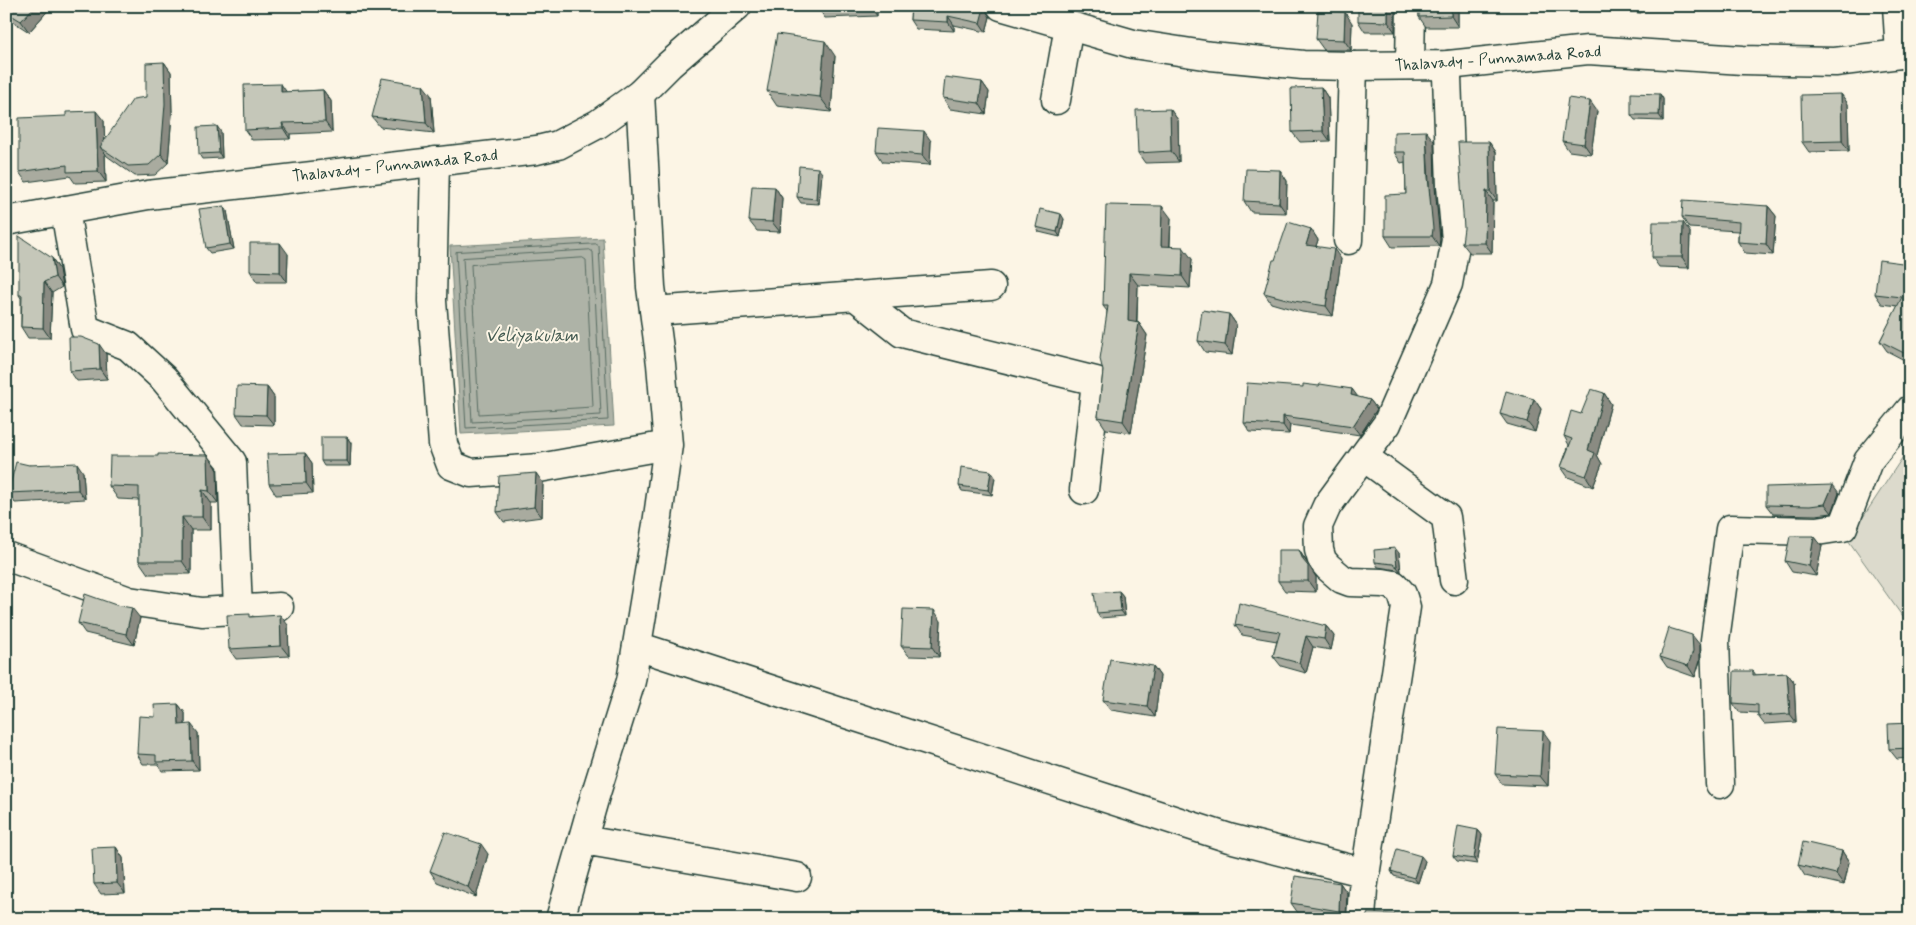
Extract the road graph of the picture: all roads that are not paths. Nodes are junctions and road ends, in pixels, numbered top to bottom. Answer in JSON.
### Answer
{"nodes":[{"id":1,"x":737,"y":6,"type":"edge"},
{"id":2,"x":1001,"y":6,"type":"edge"},
{"id":3,"x":1411,"y":6,"type":"edge"},
{"id":4,"x":1897,"y":6,"type":"edge"},
{"id":5,"x":1069,"y":26,"type":"junction"},
{"id":6,"x":1905,"y":52,"type":"edge"},
{"id":7,"x":1410,"y":65,"type":"junction"},
{"id":8,"x":1448,"y":65,"type":"junction"},
{"id":9,"x":1353,"y":66,"type":"junction"},
{"id":10,"x":640,"y":94,"type":"junction"},
{"id":11,"x":1056,"y":100,"type":"dead end"},
{"id":12,"x":435,"y":161,"type":"junction"},
{"id":13,"x":65,"y":210,"type":"junction"},
{"id":14,"x":6,"y":221,"type":"edge"},
{"id":15,"x":1348,"y":240,"type":"dead end"},
{"id":16,"x":991,"y":286,"type":"dead end"},
{"id":17,"x":855,"y":296,"type":"junction"},
{"id":18,"x":654,"y":311,"type":"junction"},
{"id":19,"x":1910,"y":410,"type":"edge"},
{"id":20,"x":668,"y":445,"type":"junction"},
{"id":21,"x":1364,"y":457,"type":"junction"},
{"id":22,"x":1084,"y":490,"type":"dead end"},
{"id":23,"x":6,"y":556,"type":"edge"},
{"id":24,"x":1454,"y":580,"type":"dead end"},
{"id":25,"x":279,"y":607,"type":"dead end"},
{"id":26,"x":238,"y":610,"type":"junction"},
{"id":27,"x":637,"y":646,"type":"junction"},
{"id":28,"x":1720,"y":784,"type":"dead end"},
{"id":29,"x":582,"y":840,"type":"junction"},
{"id":30,"x":1366,"y":873,"type":"junction"},
{"id":31,"x":798,"y":877,"type":"dead end"},
{"id":32,"x":560,"y":919,"type":"edge"},
{"id":33,"x":1361,"y":919,"type":"edge"}],
"edges":[{"from":1,"to":10,"type":"street","name":"Thalavady - Punnamada Road"},
{"from":2,"to":5,"type":"street","name":"Thalavady - Punnamada Road"},
{"from":3,"to":7,"type":"street"},
{"from":4,"to":6,"type":"street"},
{"from":5,"to":9,"type":"street","name":"Thalavady - Punnamada Road"},
{"from":5,"to":11,"type":"street"},
{"from":6,"to":8,"type":"street","name":"Thalavady - Punnamada Road"},
{"from":7,"to":8,"type":"street","name":"Thalavady - Punnamada Road"},
{"from":7,"to":9,"type":"street","name":"Thalavady - Punnamada Road"},
{"from":8,"to":21,"type":"street"},
{"from":9,"to":15,"type":"street"},
{"from":10,"to":12,"type":"street","name":"Thalavady - Punnamada Road"},
{"from":10,"to":18,"type":"street"},
{"from":12,"to":13,"type":"street","name":"Thalavady - Punnamada Road"},
{"from":12,"to":20,"type":"street"},
{"from":13,"to":14,"type":"street","name":"Thalavady - Punnamada Road"},
{"from":13,"to":26,"type":"street"},
{"from":16,"to":17,"type":"street"},
{"from":17,"to":18,"type":"street"},
{"from":17,"to":22,"type":"street"},
{"from":18,"to":20,"type":"street"},
{"from":19,"to":28,"type":"street"},
{"from":20,"to":27,"type":"street"},
{"from":21,"to":24,"type":"street"},
{"from":21,"to":30,"type":"street"},
{"from":23,"to":26,"type":"street"},
{"from":25,"to":26,"type":"street"},
{"from":27,"to":29,"type":"street"},
{"from":27,"to":30,"type":"street"},
{"from":29,"to":31,"type":"street"},
{"from":29,"to":32,"type":"street"},
{"from":30,"to":33,"type":"street"}]}
